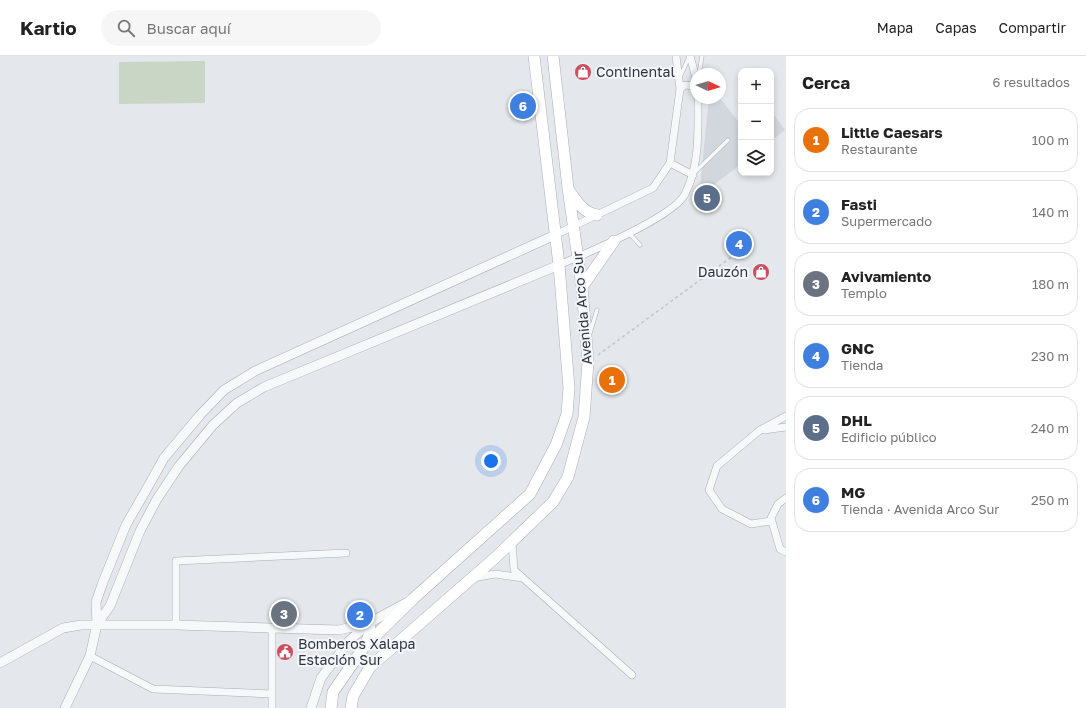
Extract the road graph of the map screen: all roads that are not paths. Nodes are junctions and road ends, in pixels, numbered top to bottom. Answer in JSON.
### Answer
{"nodes":[{"id":1,"x":534,"y":56,"type":"edge"},
{"id":2,"x":553,"y":56,"type":"edge"},
{"id":3,"x":676,"y":56,"type":"edge"},
{"id":4,"x":690,"y":56,"type":"edge"},
{"id":5,"x":702,"y":56,"type":"edge"},
{"id":6,"x":693,"y":68,"type":"edge"},
{"id":7,"x":699,"y":68,"type":"edge"},
{"id":8,"x":679,"y":78,"type":"junction"},
{"id":9,"x":690,"y":85,"type":"edge"},
{"id":10,"x":680,"y":89,"type":"junction"},
{"id":11,"x":698,"y":104,"type":"edge"},
{"id":12,"x":728,"y":140,"type":"dead end"},
{"id":13,"x":670,"y":163,"type":"junction"},
{"id":14,"x":693,"y":175,"type":"junction"},
{"id":15,"x":568,"y":188,"type":"junction"},
{"id":16,"x":597,"y":215,"type":"junction"},
{"id":17,"x":573,"y":228,"type":"junction"},
{"id":18,"x":629,"y":233,"type":"junction"},
{"id":19,"x":554,"y":235,"type":"junction"},
{"id":20,"x":614,"y":241,"type":"junction"},
{"id":21,"x":640,"y":245,"type":"dead end"},
{"id":22,"x":578,"y":257,"type":"junction"},
{"id":23,"x":559,"y":265,"type":"junction"},
{"id":24,"x":582,"y":287,"type":"junction"},
{"id":25,"x":597,"y":310,"type":"dead end"},
{"id":26,"x":587,"y":339,"type":"junction"},
{"id":27,"x":786,"y":416,"type":"edge"},
{"id":28,"x":786,"y":427,"type":"edge"},
{"id":29,"x":760,"y":430,"type":"junction"},
{"id":30,"x":786,"y":498,"type":"edge"},
{"id":31,"x":772,"y":520,"type":"junction"},
{"id":32,"x":512,"y":541,"type":"junction"},
{"id":33,"x":786,"y":552,"type":"edge"},
{"id":34,"x":346,"y":553,"type":"dead end"},
{"id":35,"x":471,"y":578,"type":"junction"},
{"id":36,"x":523,"y":578,"type":"junction"},
{"id":37,"x":414,"y":598,"type":"junction"},
{"id":38,"x":369,"y":623,"type":"junction"},
{"id":39,"x":97,"y":624,"type":"junction"},
{"id":40,"x":176,"y":625,"type":"junction"},
{"id":41,"x":272,"y":628,"type":"junction"},
{"id":42,"x":364,"y":647,"type":"junction"},
{"id":43,"x":90,"y":656,"type":"junction"},
{"id":44,"x":0,"y":663,"type":"edge"},
{"id":45,"x":632,"y":675,"type":"dead end"},
{"id":46,"x":272,"y":694,"type":"junction"},
{"id":47,"x":65,"y":708,"type":"edge"},
{"id":48,"x":272,"y":708,"type":"edge"},
{"id":49,"x":311,"y":708,"type":"edge"},
{"id":50,"x":331,"y":708,"type":"edge"},
{"id":51,"x":351,"y":708,"type":"edge"}],
"edges":[{"from":1,"to":19,"type":"main road","name":"Avenida Arco Sur"},
{"from":2,"to":15,"type":"main road","name":"Avenida Arco Sur"},
{"from":3,"to":8,"type":"street"},
{"from":4,"to":6,"type":"street"},
{"from":4,"to":8,"type":"lane"},
{"from":5,"to":7,"type":"lane"},
{"from":8,"to":10,"type":"street"},
{"from":9,"to":10,"type":"street"},
{"from":10,"to":13,"type":"street"},
{"from":11,"to":14,"type":"street"},
{"from":12,"to":14,"type":"lane"},
{"from":13,"to":14,"type":"street"},
{"from":13,"to":16,"type":"street"},
{"from":14,"to":18,"type":"street"},
{"from":15,"to":16,"type":"main road"},
{"from":15,"to":17,"type":"main road","name":"Avenida Arco Sur"},
{"from":16,"to":17,"type":"street"},
{"from":17,"to":19,"type":"street"},
{"from":17,"to":22,"type":"main road","name":"Avenida Arco Sur"},
{"from":18,"to":20,"type":"street"},
{"from":18,"to":21,"type":"lane"},
{"from":19,"to":23,"type":"main road","name":"Avenida Arco Sur"},
{"from":19,"to":39,"type":"street"},
{"from":20,"to":22,"type":"street"},
{"from":20,"to":24,"type":"main road"},
{"from":22,"to":23,"type":"street"},
{"from":22,"to":24,"type":"main road","name":"Avenida Arco Sur"},
{"from":23,"to":37,"type":"main road","name":"Avenida Arco Sur"},
{"from":23,"to":39,"type":"street"},
{"from":24,"to":26,"type":"main road","name":"Avenida Arco Sur"},
{"from":25,"to":26,"type":"lane"},
{"from":26,"to":32,"type":"main road","name":"Avenida Arco Sur"},
{"from":27,"to":29,"type":"street"},
{"from":28,"to":29,"type":"street"},
{"from":29,"to":31,"type":"street"},
{"from":30,"to":31,"type":"street"},
{"from":31,"to":33,"type":"street"},
{"from":32,"to":35,"type":"main road","name":"Avenida Arco Sur"},
{"from":32,"to":36,"type":"street"},
{"from":34,"to":40,"type":"street"},
{"from":35,"to":36,"type":"street"},
{"from":35,"to":51,"type":"main road","name":"Avenida Arco Sur"},
{"from":36,"to":45,"type":"street"},
{"from":37,"to":38,"type":"street"},
{"from":37,"to":42,"type":"main road","name":"Avenida Arco Sur"},
{"from":38,"to":41,"type":"street"},
{"from":38,"to":42,"type":"main road"},
{"from":38,"to":49,"type":"street"},
{"from":39,"to":40,"type":"street"},
{"from":39,"to":43,"type":"street"},
{"from":39,"to":44,"type":"street"},
{"from":40,"to":41,"type":"street"},
{"from":41,"to":46,"type":"street"},
{"from":42,"to":50,"type":"main road","name":"Avenida Arco Sur"},
{"from":43,"to":46,"type":"street"},
{"from":43,"to":47,"type":"street"},
{"from":46,"to":48,"type":"street"}]}
